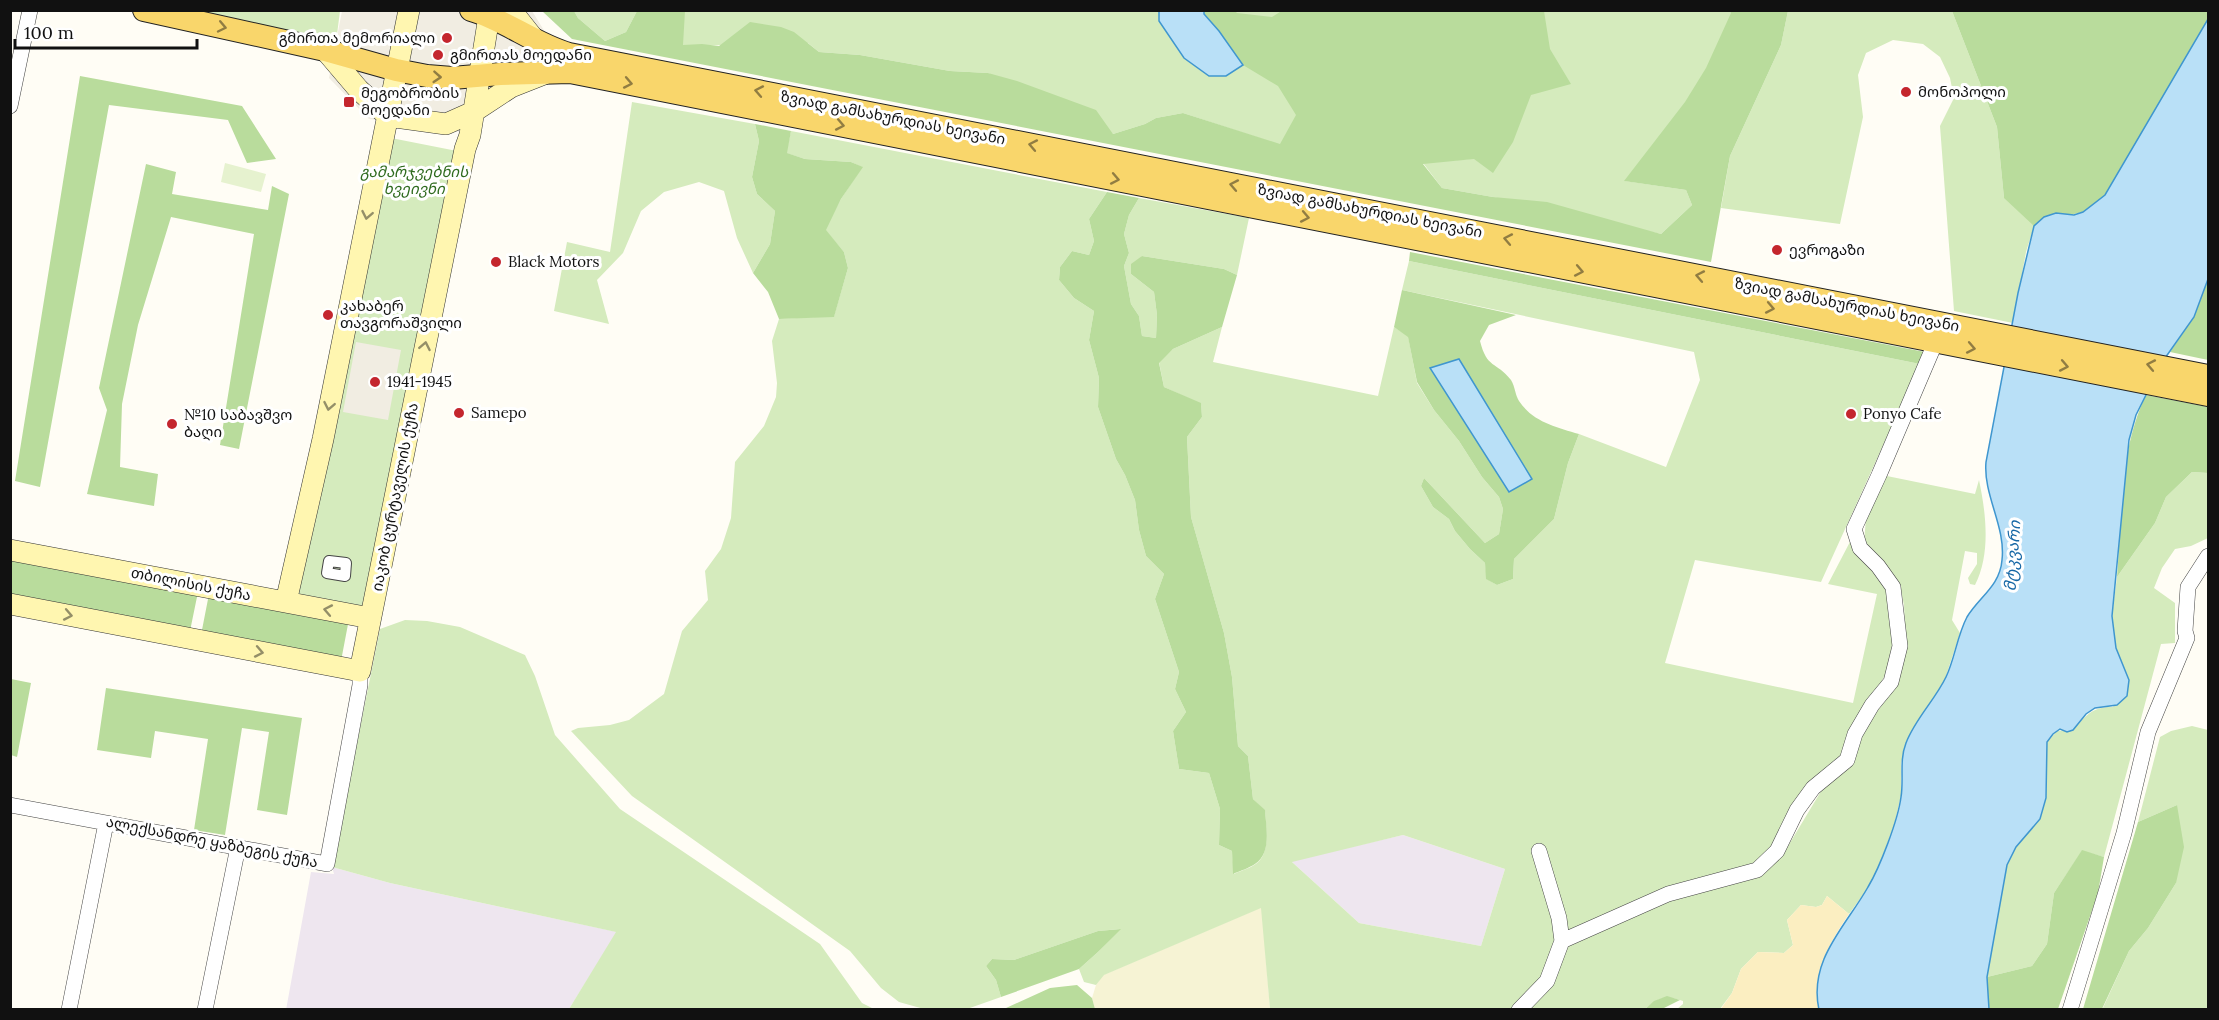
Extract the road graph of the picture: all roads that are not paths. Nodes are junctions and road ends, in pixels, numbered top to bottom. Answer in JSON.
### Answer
{"nodes":[{"id":1,"x":30,"y":10,"type":"edge"},
{"id":2,"x":144,"y":10,"type":"edge"},
{"id":3,"x":410,"y":10,"type":"edge"},
{"id":4,"x":511,"y":10,"type":"edge"},
{"id":5,"x":483,"y":12,"type":"edge"},
{"id":6,"x":534,"y":39,"type":"junction"},
{"id":7,"x":325,"y":50,"type":"junction"},
{"id":8,"x":396,"y":70,"type":"junction"},
{"id":9,"x":549,"y":72,"type":"junction"},
{"id":10,"x":478,"y":76,"type":"junction"},
{"id":11,"x":10,"y":106,"type":"edge"},
{"id":12,"x":473,"y":112,"type":"junction"},
{"id":13,"x":388,"y":116,"type":"junction"},
{"id":14,"x":1088,"y":165,"type":"junction"},
{"id":15,"x":1147,"y":176,"type":"junction"},
{"id":16,"x":1936,"y":341,"type":"junction"},
{"id":17,"x":2008,"y":346,"type":"junction"},
{"id":18,"x":2208,"y":376,"type":"edge"},
{"id":19,"x":2208,"y":395,"type":"edge"},
{"id":20,"x":10,"y":550,"type":"edge"},
{"id":21,"x":2208,"y":556,"type":"edge"},
{"id":22,"x":286,"y":602,"type":"junction"},
{"id":23,"x":10,"y":604,"type":"edge"},
{"id":24,"x":370,"y":618,"type":"junction"},
{"id":25,"x":360,"y":671,"type":"junction"},
{"id":26,"x":10,"y":805,"type":"edge"},
{"id":27,"x":106,"y":823,"type":"junction"},
{"id":28,"x":238,"y":847,"type":"junction"},
{"id":29,"x":1539,"y":851,"type":"dead end"},
{"id":30,"x":1562,"y":941,"type":"junction"},
{"id":31,"x":69,"y":1010,"type":"edge"},
{"id":32,"x":204,"y":1010,"type":"edge"},
{"id":33,"x":1519,"y":1010,"type":"edge"},
{"id":34,"x":2070,"y":1010,"type":"edge"}],
"edges":[{"from":1,"to":11,"type":"street"},
{"from":2,"to":7,"type":"main road","one_way":true},
{"from":3,"to":8,"type":"main road"},
{"from":4,"to":6,"type":"main road"},
{"from":5,"to":6,"type":"main road"},
{"from":5,"to":10,"type":"main road"},
{"from":14,"to":6,"type":"main road","name":"ზვიად გამსახურდიას ხეივანი","one_way":true},
{"from":7,"to":8,"type":"main road"},
{"from":7,"to":13,"type":"main road"},
{"from":8,"to":10,"type":"main road","one_way":true},
{"from":8,"to":13,"type":"main road"},
{"from":9,"to":10,"type":"main road"},
{"from":9,"to":12,"type":"main road"},
{"from":9,"to":14,"type":"main road","name":"ზვიად გამსახურდიას ხეივანი","one_way":true},
{"from":10,"to":12,"type":"main road"},
{"from":12,"to":13,"type":"main road"},
{"from":24,"to":12,"type":"main road","name":"იაკობ ცურტაველის ქუჩა","one_way":true},
{"from":13,"to":22,"type":"main road","one_way":true},
{"from":14,"to":15,"type":"main road","name":"ზვიად გამსახურდიას ხეივანი"},
{"from":15,"to":16,"type":"main road","name":"ზვიად გამსახურდიას ხეივანი","one_way":true},
{"from":17,"to":15,"type":"main road","name":"ზვიად გამსახურდიას ხეივანი","one_way":true},
{"from":16,"to":17,"type":"main road","name":"ზვიად გამსახურდიას ხეივანი","one_way":true},
{"from":16,"to":30,"type":"street"},
{"from":18,"to":17,"type":"main road","name":"ზვიად გამსახურდიას ხეივანი","one_way":true},
{"from":17,"to":19,"type":"main road","name":"ზვიად გამსახურდიას ხეივანი","one_way":true},
{"from":20,"to":22,"type":"main road","name":"თბილისის ქუჩა"},
{"from":21,"to":34,"type":"street"},
{"from":24,"to":22,"type":"main road","name":"თბილისის ქუჩა","one_way":true},
{"from":23,"to":25,"type":"main road","one_way":true},
{"from":24,"to":25,"type":"main road","name":"იაკობ ცურტაველის ქუჩა"},
{"from":25,"to":28,"type":"street","name":"ალექსანდრე ყაზბეგის ქუჩა"},
{"from":26,"to":27,"type":"street","name":"ალექსანდრე ყაზბეგის ქუჩა"},
{"from":27,"to":28,"type":"street","name":"ალექსანდრე ყაზბეგის ქუჩა"},
{"from":27,"to":31,"type":"street"},
{"from":28,"to":32,"type":"street"},
{"from":29,"to":30,"type":"street"},
{"from":30,"to":33,"type":"street"}]}
